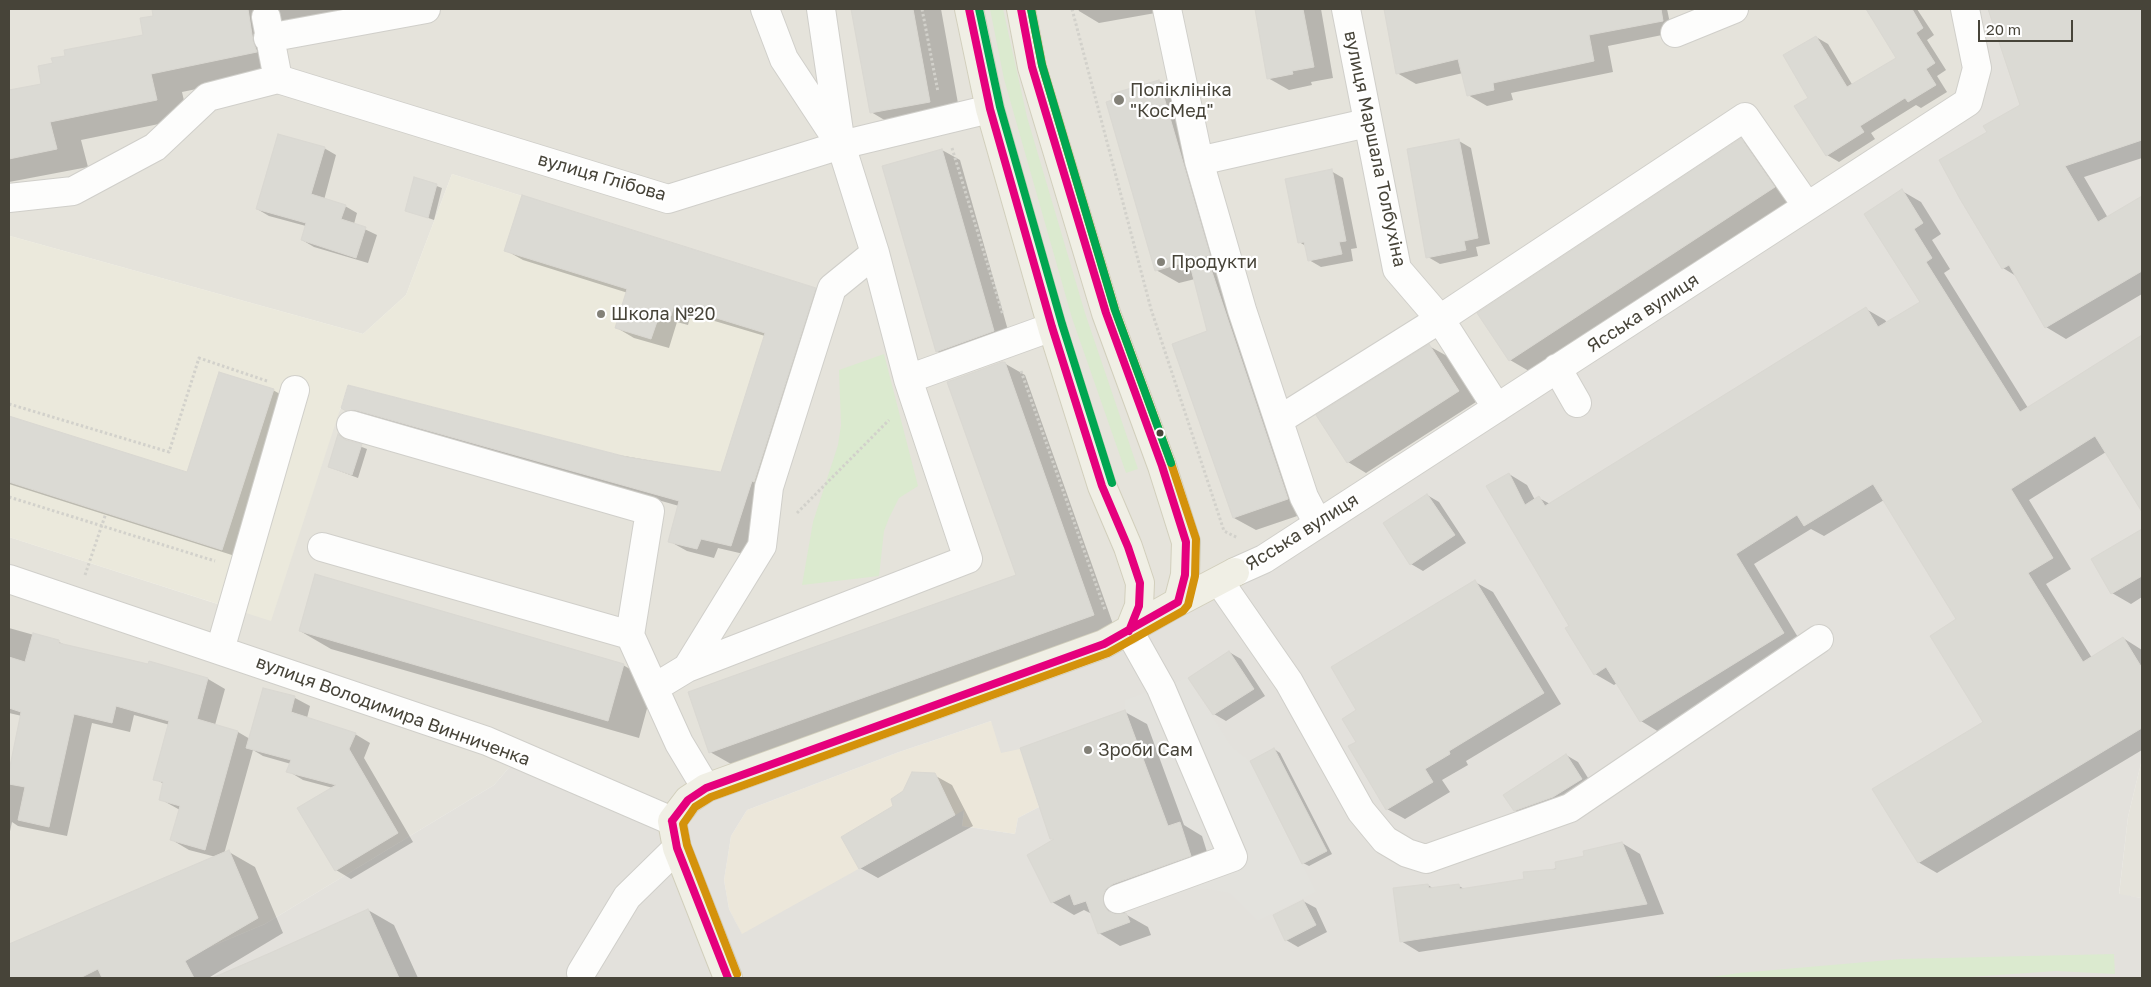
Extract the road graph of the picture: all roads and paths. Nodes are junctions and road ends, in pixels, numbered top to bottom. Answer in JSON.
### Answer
{"nodes":[{"id":1,"x":426,"y":9,"type":"edge"},
{"id":2,"x":764,"y":9,"type":"edge"},
{"id":3,"x":821,"y":9,"type":"edge"},
{"id":4,"x":969,"y":9,"type":"edge"},
{"id":5,"x":1020,"y":9,"type":"edge"},
{"id":6,"x":1072,"y":9,"type":"edge"},
{"id":7,"x":1167,"y":9,"type":"edge"},
{"id":8,"x":1346,"y":9,"type":"edge"},
{"id":9,"x":1734,"y":9,"type":"edge"},
{"id":10,"x":1965,"y":9,"type":"edge"},
{"id":11,"x":1675,"y":33,"type":"dead end"},
{"id":12,"x":278,"y":79,"type":"junction"},
{"id":13,"x":990,"y":109,"type":"junction"},
{"id":14,"x":1368,"y":123,"type":"junction"},
{"id":15,"x":841,"y":145,"type":"junction"},
{"id":16,"x":1199,"y":161,"type":"junction"},
{"id":17,"x":9,"y":198,"type":"edge"},
{"id":18,"x":1807,"y":206,"type":"junction"},
{"id":19,"x":875,"y":254,"type":"junction"},
{"id":20,"x":1440,"y":319,"type":"junction"},
{"id":21,"x":1052,"y":327,"type":"junction"},
{"id":22,"x":1558,"y":368,"type":"junction"},
{"id":23,"x":908,"y":379,"type":"junction"},
{"id":24,"x":295,"y":390,"type":"joint"},
{"id":25,"x":1577,"y":403,"type":"dead end"},
{"id":26,"x":9,"y":404,"type":"edge"},
{"id":27,"x":1497,"y":408,"type":"junction"},
{"id":28,"x":1279,"y":420,"type":"junction"},
{"id":29,"x":351,"y":425,"type":"dead end"},
{"id":30,"x":9,"y":497,"type":"edge"},
{"id":31,"x":106,"y":513,"type":"dead end"},
{"id":32,"x":1318,"y":524,"type":"junction"},
{"id":33,"x":102,"y":526,"type":"junction"},
{"id":34,"x":1240,"y":538,"type":"dead end"},
{"id":35,"x":1186,"y":542,"type":"junction"},
{"id":36,"x":762,"y":546,"type":"junction"},
{"id":37,"x":322,"y":547,"type":"dead end"},
{"id":38,"x":244,"y":570,"type":"junction"},
{"id":39,"x":1227,"y":576,"type":"junction"},
{"id":40,"x":9,"y":579,"type":"edge"},
{"id":41,"x":76,"y":602,"type":"junction"},
{"id":42,"x":1178,"y":602,"type":"junction"},
{"id":43,"x":1129,"y":631,"type":"junction"},
{"id":44,"x":630,"y":635,"type":"junction"},
{"id":45,"x":1819,"y":639,"type":"dead end"},
{"id":46,"x":220,"y":650,"type":"junction"},
{"id":47,"x":687,"y":668,"type":"junction"},
{"id":48,"x":654,"y":688,"type":"junction"},
{"id":49,"x":706,"y":788,"type":"junction"},
{"id":50,"x":672,"y":822,"type":"junction"},
{"id":51,"x":677,"y":848,"type":"junction"},
{"id":52,"x":1118,"y":899,"type":"dead end"},
{"id":53,"x":581,"y":973,"type":"dead end"},
{"id":54,"x":728,"y":978,"type":"edge"}],
"edges":[{"from":1,"to":12,"type":"street"},
{"from":2,"to":15,"type":"street"},
{"from":3,"to":15,"type":"street"},
{"from":4,"to":13,"type":"main road"},
{"from":5,"to":35,"type":"main road"},
{"from":6,"to":34,"type":"path"},
{"from":7,"to":16,"type":"street"},
{"from":8,"to":14,"type":"street","name":"вулиця Маршала Толбухіна"},
{"from":9,"to":11,"type":"street"},
{"from":10,"to":18,"type":"street","name":"Ясська вулиця"},
{"from":12,"to":15,"type":"street","name":"вулиця Глібова"},
{"from":12,"to":17,"type":"street"},
{"from":13,"to":15,"type":"street","name":"вулиця Глібова"},
{"from":13,"to":21,"type":"main road"},
{"from":14,"to":16,"type":"street"},
{"from":14,"to":20,"type":"street","name":"вулиця Маршала Толбухіна"},
{"from":15,"to":19,"type":"street"},
{"from":16,"to":28,"type":"street"},
{"from":18,"to":20,"type":"street"},
{"from":18,"to":22,"type":"street","name":"Ясська вулиця"},
{"from":19,"to":23,"type":"street"},
{"from":19,"to":36,"type":"street"},
{"from":20,"to":27,"type":"street","name":"вулиця Маршала Толбухіна"},
{"from":20,"to":28,"type":"street"},
{"from":21,"to":23,"type":"street"},
{"from":21,"to":43,"type":"main road"},
{"from":22,"to":25,"type":"street"},
{"from":22,"to":27,"type":"street","name":"Ясська вулиця"},
{"from":23,"to":36,"type":"path"},
{"from":23,"to":47,"type":"street"},
{"from":24,"to":26,"type":"path"},
{"from":24,"to":38,"type":"street"},
{"from":27,"to":32,"type":"street","name":"Ясська вулиця"},
{"from":28,"to":32,"type":"street"},
{"from":29,"to":44,"type":"street"},
{"from":30,"to":33,"type":"path"},
{"from":31,"to":33,"type":"path"},
{"from":32,"to":39,"type":"street","name":"Ясська вулиця"},
{"from":33,"to":38,"type":"path"},
{"from":33,"to":41,"type":"path"},
{"from":35,"to":39,"type":"main road"},
{"from":35,"to":42,"type":"main road"},
{"from":36,"to":47,"type":"street"},
{"from":37,"to":44,"type":"street"},
{"from":38,"to":46,"type":"street"},
{"from":39,"to":42,"type":"main road"},
{"from":39,"to":45,"type":"street"},
{"from":40,"to":41,"type":"street","name":"вулиця Володимира Винниченка"},
{"from":41,"to":46,"type":"street","name":"вулиця Володимира Винниченка"},
{"from":42,"to":43,"type":"main road"},
{"from":43,"to":49,"type":"main road"},
{"from":43,"to":52,"type":"street"},
{"from":44,"to":48,"type":"street"},
{"from":46,"to":50,"type":"street","name":"вулиця Володимира Винниченка"},
{"from":47,"to":48,"type":"street"},
{"from":48,"to":49,"type":"street"},
{"from":49,"to":50,"type":"main road"},
{"from":50,"to":51,"type":"main road"},
{"from":51,"to":53,"type":"street"},
{"from":51,"to":54,"type":"main road"}]}
